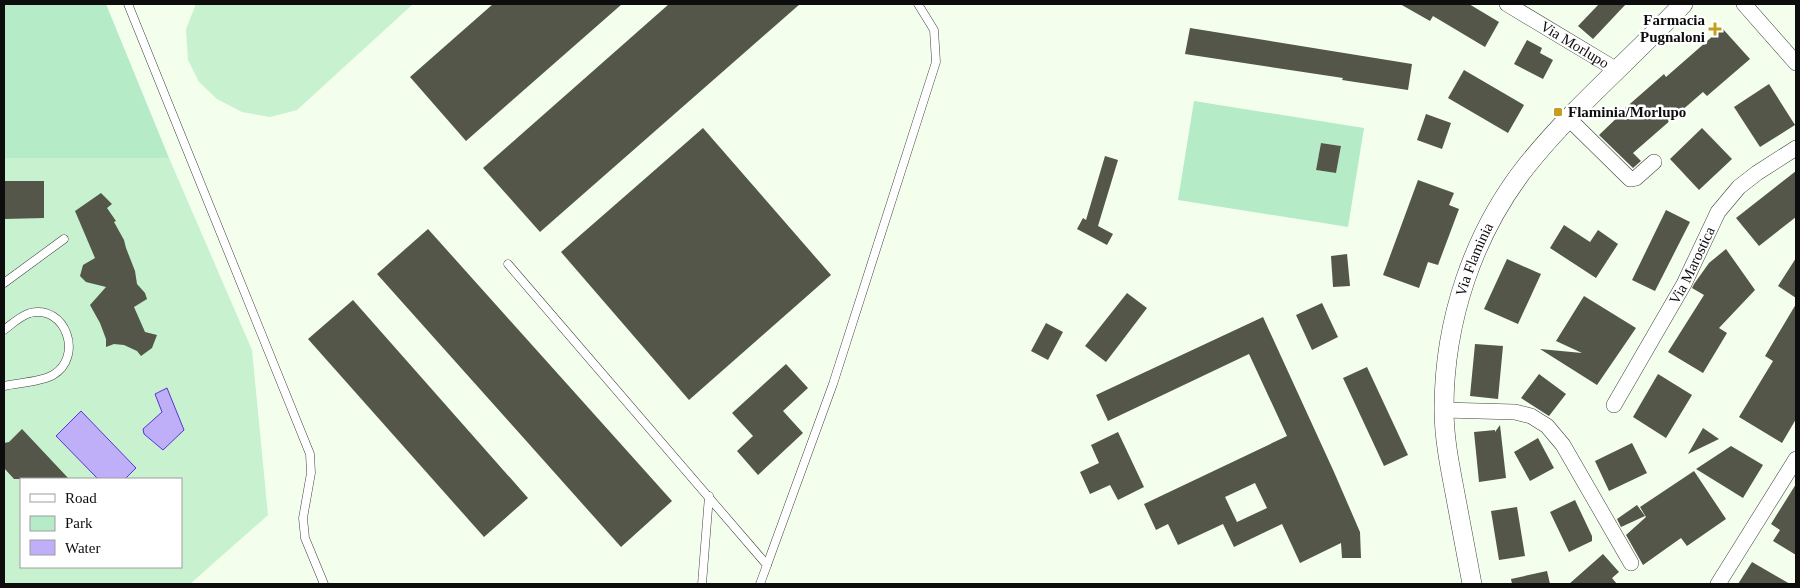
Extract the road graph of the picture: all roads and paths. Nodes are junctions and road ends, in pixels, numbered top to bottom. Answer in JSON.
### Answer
{"nodes":[{"id":1,"x":128,"y":4,"type":"edge"},
{"id":2,"x":918,"y":4,"type":"edge"},
{"id":3,"x":1508,"y":4,"type":"edge"},
{"id":4,"x":1682,"y":4,"type":"edge"},
{"id":5,"x":1744,"y":4,"type":"edge"},
{"id":6,"x":1796,"y":63,"type":"edge"},
{"id":7,"x":1617,"y":70,"type":"junction"},
{"id":8,"x":1568,"y":119,"type":"junction"},
{"id":9,"x":1796,"y":148,"type":"edge"},
{"id":10,"x":1654,"y":162,"type":"dead end"},
{"id":11,"x":64,"y":238,"type":"dead end"},
{"id":12,"x":508,"y":264,"type":"dead end"},
{"id":13,"x":4,"y":283,"type":"edge"},
{"id":14,"x":4,"y":330,"type":"edge"},
{"id":15,"x":4,"y":386,"type":"edge"},
{"id":16,"x":1614,"y":406,"type":"dead end"},
{"id":17,"x":1444,"y":410,"type":"junction"},
{"id":18,"x":1796,"y":458,"type":"edge"},
{"id":19,"x":709,"y":496,"type":"junction"},
{"id":20,"x":1630,"y":563,"type":"dead end"},
{"id":21,"x":767,"y":565,"type":"junction"},
{"id":22,"x":324,"y":584,"type":"edge"},
{"id":23,"x":702,"y":584,"type":"edge"},
{"id":24,"x":760,"y":584,"type":"edge"},
{"id":25,"x":1472,"y":584,"type":"edge"},
{"id":26,"x":1718,"y":584,"type":"edge"}],
"edges":[{"from":1,"to":22,"type":"lane"},
{"from":2,"to":21,"type":"lane"},
{"from":3,"to":7,"type":"street","name":"Via Morlupo"},
{"from":4,"to":7,"type":"street","name":"Via Flaminia"},
{"from":5,"to":6,"type":"street"},
{"from":7,"to":8,"type":"street","name":"Via Flaminia"},
{"from":8,"to":10,"type":"street"},
{"from":8,"to":17,"type":"street","name":"Via Flaminia"},
{"from":9,"to":16,"type":"street","name":"Via Marostica"},
{"from":11,"to":13,"type":"lane"},
{"from":12,"to":19,"type":"lane"},
{"from":14,"to":15,"type":"lane"},
{"from":17,"to":20,"type":"street"},
{"from":17,"to":25,"type":"street","name":"Via Flaminia"},
{"from":18,"to":26,"type":"street"},
{"from":19,"to":21,"type":"lane"},
{"from":19,"to":23,"type":"lane"},
{"from":21,"to":24,"type":"lane"}]}
